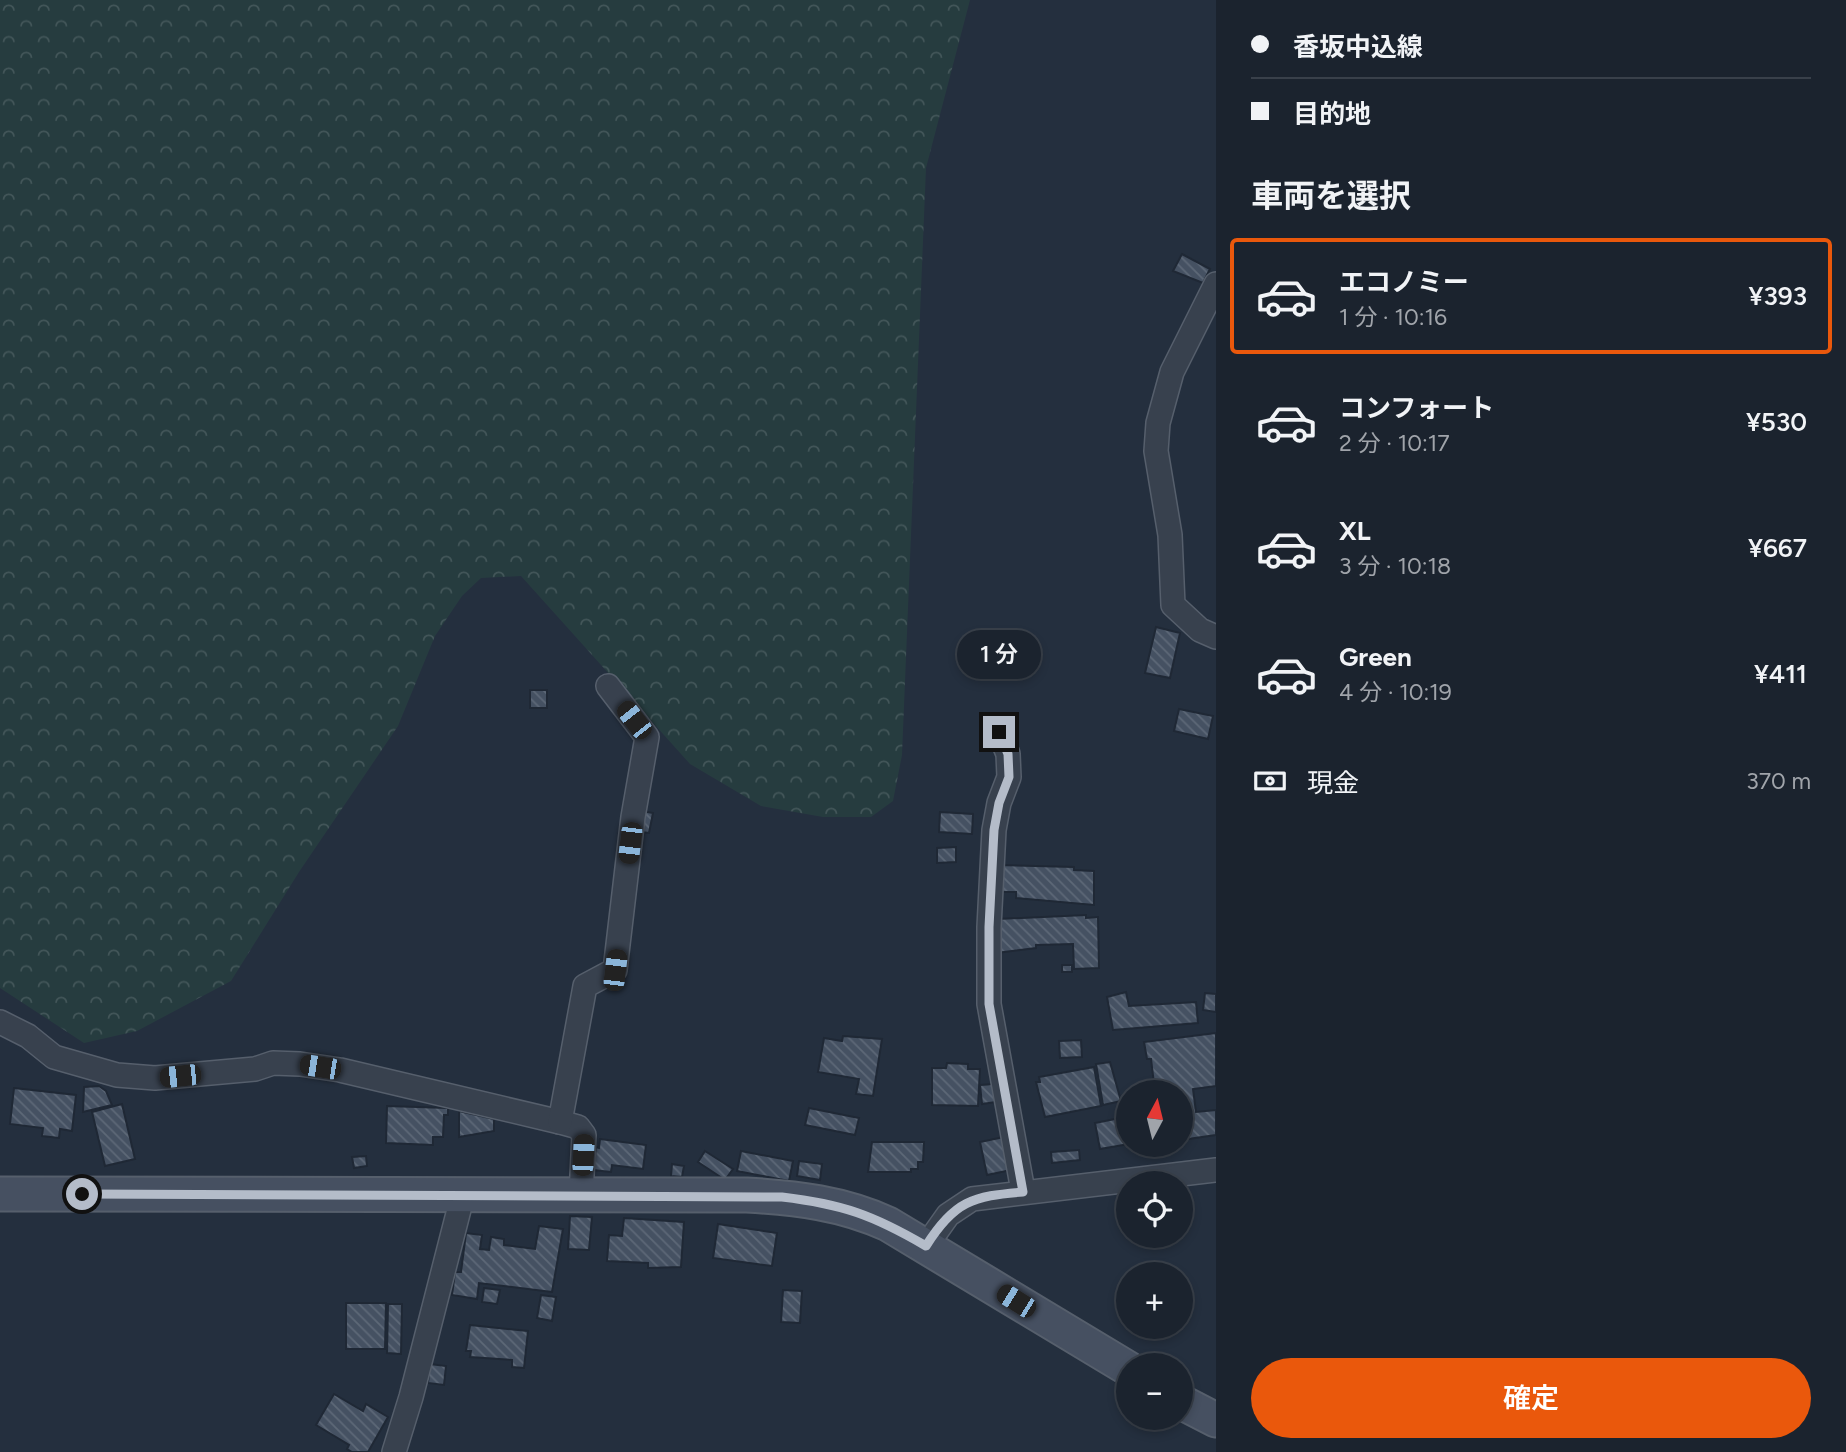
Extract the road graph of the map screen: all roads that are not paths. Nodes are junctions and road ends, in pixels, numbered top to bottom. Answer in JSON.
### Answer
{"nodes":[{"id":1,"x":1216,"y":284,"type":"edge"},
{"id":2,"x":1216,"y":637,"type":"edge"},
{"id":3,"x":608,"y":686,"type":"dead end"},
{"id":4,"x":999,"y":732,"type":"dead end"},
{"id":5,"x":0,"y":1022,"type":"edge"},
{"id":6,"x":560,"y":1122,"type":"junction"},
{"id":7,"x":1216,"y":1170,"type":"edge"},
{"id":8,"x":1023,"y":1192,"type":"junction"},
{"id":9,"x":0,"y":1194,"type":"edge"},
{"id":10,"x":463,"y":1195,"type":"junction"},
{"id":11,"x":581,"y":1195,"type":"junction"},
{"id":12,"x":926,"y":1246,"type":"junction"},
{"id":13,"x":1116,"y":1362,"type":"edge"},
{"id":14,"x":1193,"y":1408,"type":"edge"},
{"id":15,"x":1216,"y":1420,"type":"edge"},
{"id":16,"x":394,"y":1452,"type":"edge"}],
"edges":[{"from":1,"to":2,"type":"street"},
{"from":3,"to":6,"type":"street"},
{"from":4,"to":8,"type":"street"},
{"from":5,"to":6,"type":"street"},
{"from":6,"to":11,"type":"street"},
{"from":7,"to":8,"type":"street"},
{"from":8,"to":12,"type":"street"},
{"from":9,"to":10,"type":"main road"},
{"from":10,"to":11,"type":"main road"},
{"from":10,"to":16,"type":"street"},
{"from":11,"to":12,"type":"main road"},
{"from":12,"to":13,"type":"main road"},
{"from":14,"to":15,"type":"main road"}]}
